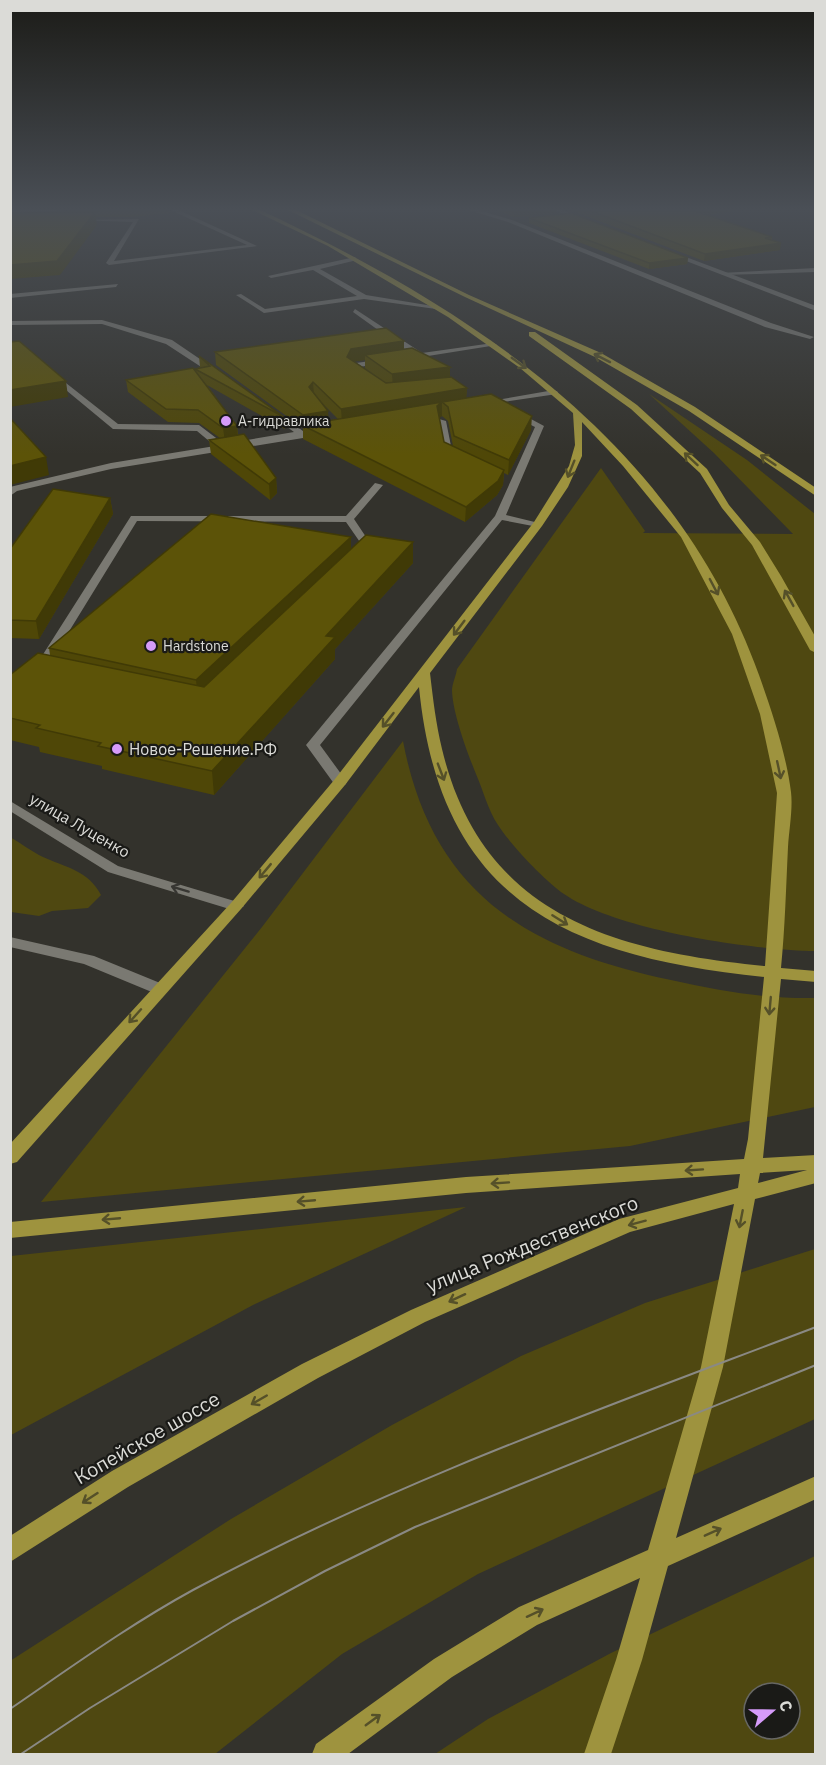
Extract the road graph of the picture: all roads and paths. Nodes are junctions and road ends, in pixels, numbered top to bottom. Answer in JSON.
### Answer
{"nodes":[{"id":1,"x":64,"y":290,"type":"edge"},
{"id":2,"x":353,"y":290,"type":"edge"},
{"id":3,"x":408,"y":290,"type":"edge"},
{"id":4,"x":456,"y":290,"type":"edge"},
{"id":5,"x":682,"y":290,"type":"edge"},
{"id":6,"x":768,"y":290,"type":"edge"},
{"id":7,"x":239,"y":295,"type":"dead end"},
{"id":8,"x":10,"y":296,"type":"edge"},
{"id":9,"x":467,"y":296,"type":"junction"},
{"id":10,"x":364,"y":297,"type":"junction"},
{"id":11,"x":436,"y":307,"type":"junction"},
{"id":12,"x":816,"y":309,"type":"edge"},
{"id":13,"x":355,"y":311,"type":"dead end"},
{"id":14,"x":10,"y":323,"type":"edge"},
{"id":15,"x":810,"y":337,"type":"dead end"},
{"id":16,"x":493,"y":345,"type":"junction"},
{"id":17,"x":419,"y":355,"type":"junction"},
{"id":18,"x":48,"y":371,"type":"edge"},
{"id":19,"x":227,"y":380,"type":"edge"},
{"id":20,"x":371,"y":380,"type":"edge"},
{"id":21,"x":554,"y":392,"type":"junction"},
{"id":22,"x":470,"y":398,"type":"edge"},
{"id":23,"x":492,"y":402,"type":"junction"},
{"id":24,"x":265,"y":407,"type":"edge"},
{"id":25,"x":577,"y":412,"type":"junction"},
{"id":26,"x":442,"y":421,"type":"edge"},
{"id":27,"x":329,"y":429,"type":"edge"},
{"id":28,"x":303,"y":435,"type":"junction"},
{"id":29,"x":222,"y":447,"type":"junction"},
{"id":30,"x":467,"y":461,"type":"edge"},
{"id":31,"x":378,"y":485,"type":"edge"},
{"id":32,"x":12,"y":490,"type":"edge"},
{"id":33,"x":816,"y":494,"type":"edge"},
{"id":34,"x":500,"y":517,"type":"junction"},
{"id":35,"x":349,"y":519,"type":"junction"},
{"id":36,"x":538,"y":524,"type":"junction"},
{"id":37,"x":351,"y":562,"type":"edge"},
{"id":38,"x":816,"y":650,"type":"edge"},
{"id":39,"x":424,"y":673,"type":"junction"},
{"id":40,"x":10,"y":689,"type":"edge"},
{"id":41,"x":340,"y":782,"type":"junction"},
{"id":42,"x":10,"y":806,"type":"edge"},
{"id":43,"x":236,"y":906,"type":"junction"},
{"id":44,"x":10,"y":942,"type":"edge"},
{"id":45,"x":816,"y":977,"type":"edge"},
{"id":46,"x":159,"y":989,"type":"junction"},
{"id":47,"x":10,"y":1156,"type":"edge"},
{"id":48,"x":816,"y":1162,"type":"edge"},
{"id":49,"x":816,"y":1175,"type":"edge"},
{"id":50,"x":10,"y":1230,"type":"edge"},
{"id":51,"x":310,"y":1371,"type":"joint"},
{"id":52,"x":816,"y":1487,"type":"edge"},
{"id":53,"x":10,"y":1550,"type":"edge"},
{"id":54,"x":326,"y":1755,"type":"edge"},
{"id":55,"x":598,"y":1755,"type":"edge"}],
"edges":[{"from":1,"to":8,"type":"street"},
{"from":2,"to":10,"type":"street"},
{"from":3,"to":11,"type":"main road"},
{"from":4,"to":9,"type":"main road"},
{"from":5,"to":15,"type":"street"},
{"from":6,"to":12,"type":"street"},
{"from":7,"to":10,"type":"street"},
{"from":33,"to":9,"type":"main road","one_way":true},
{"from":38,"to":9,"type":"main road","one_way":true},
{"from":10,"to":11,"type":"street"},
{"from":11,"to":16,"type":"main road"},
{"from":13,"to":17,"type":"street"},
{"from":14,"to":19,"type":"street"},
{"from":16,"to":17,"type":"street"},
{"from":16,"to":21,"type":"main road","one_way":true},
{"from":17,"to":20,"type":"street"},
{"from":18,"to":29,"type":"street"},
{"from":21,"to":23,"type":"street"},
{"from":21,"to":25,"type":"main road"},
{"from":22,"to":23,"type":"street"},
{"from":23,"to":34,"type":"street"},
{"from":24,"to":28,"type":"street"},
{"from":25,"to":36,"type":"main road","one_way":true},
{"from":25,"to":55,"type":"main road","one_way":true},
{"from":26,"to":30,"type":"street"},
{"from":27,"to":28,"type":"street"},
{"from":28,"to":29,"type":"street"},
{"from":29,"to":32,"type":"street"},
{"from":31,"to":35,"type":"street"},
{"from":34,"to":36,"type":"street"},
{"from":34,"to":41,"type":"street"},
{"from":35,"to":37,"type":"street"},
{"from":35,"to":40,"type":"street"},
{"from":36,"to":39,"type":"main road","one_way":true},
{"from":39,"to":41,"type":"main road","one_way":true},
{"from":39,"to":45,"type":"main road","one_way":true},
{"from":41,"to":43,"type":"main road","one_way":true},
{"from":43,"to":42,"type":"street","name":"улица Луценко","one_way":true},
{"from":43,"to":46,"type":"main road"},
{"from":44,"to":46,"type":"street"},
{"from":46,"to":47,"type":"main road","one_way":true},
{"from":48,"to":50,"type":"main road","one_way":true},
{"from":49,"to":51,"type":"main road","name":"улица Рождественского","one_way":true},
{"from":51,"to":53,"type":"main road","name":"Копейское шоссе","one_way":true},
{"from":54,"to":52,"type":"main road","one_way":true}]}
